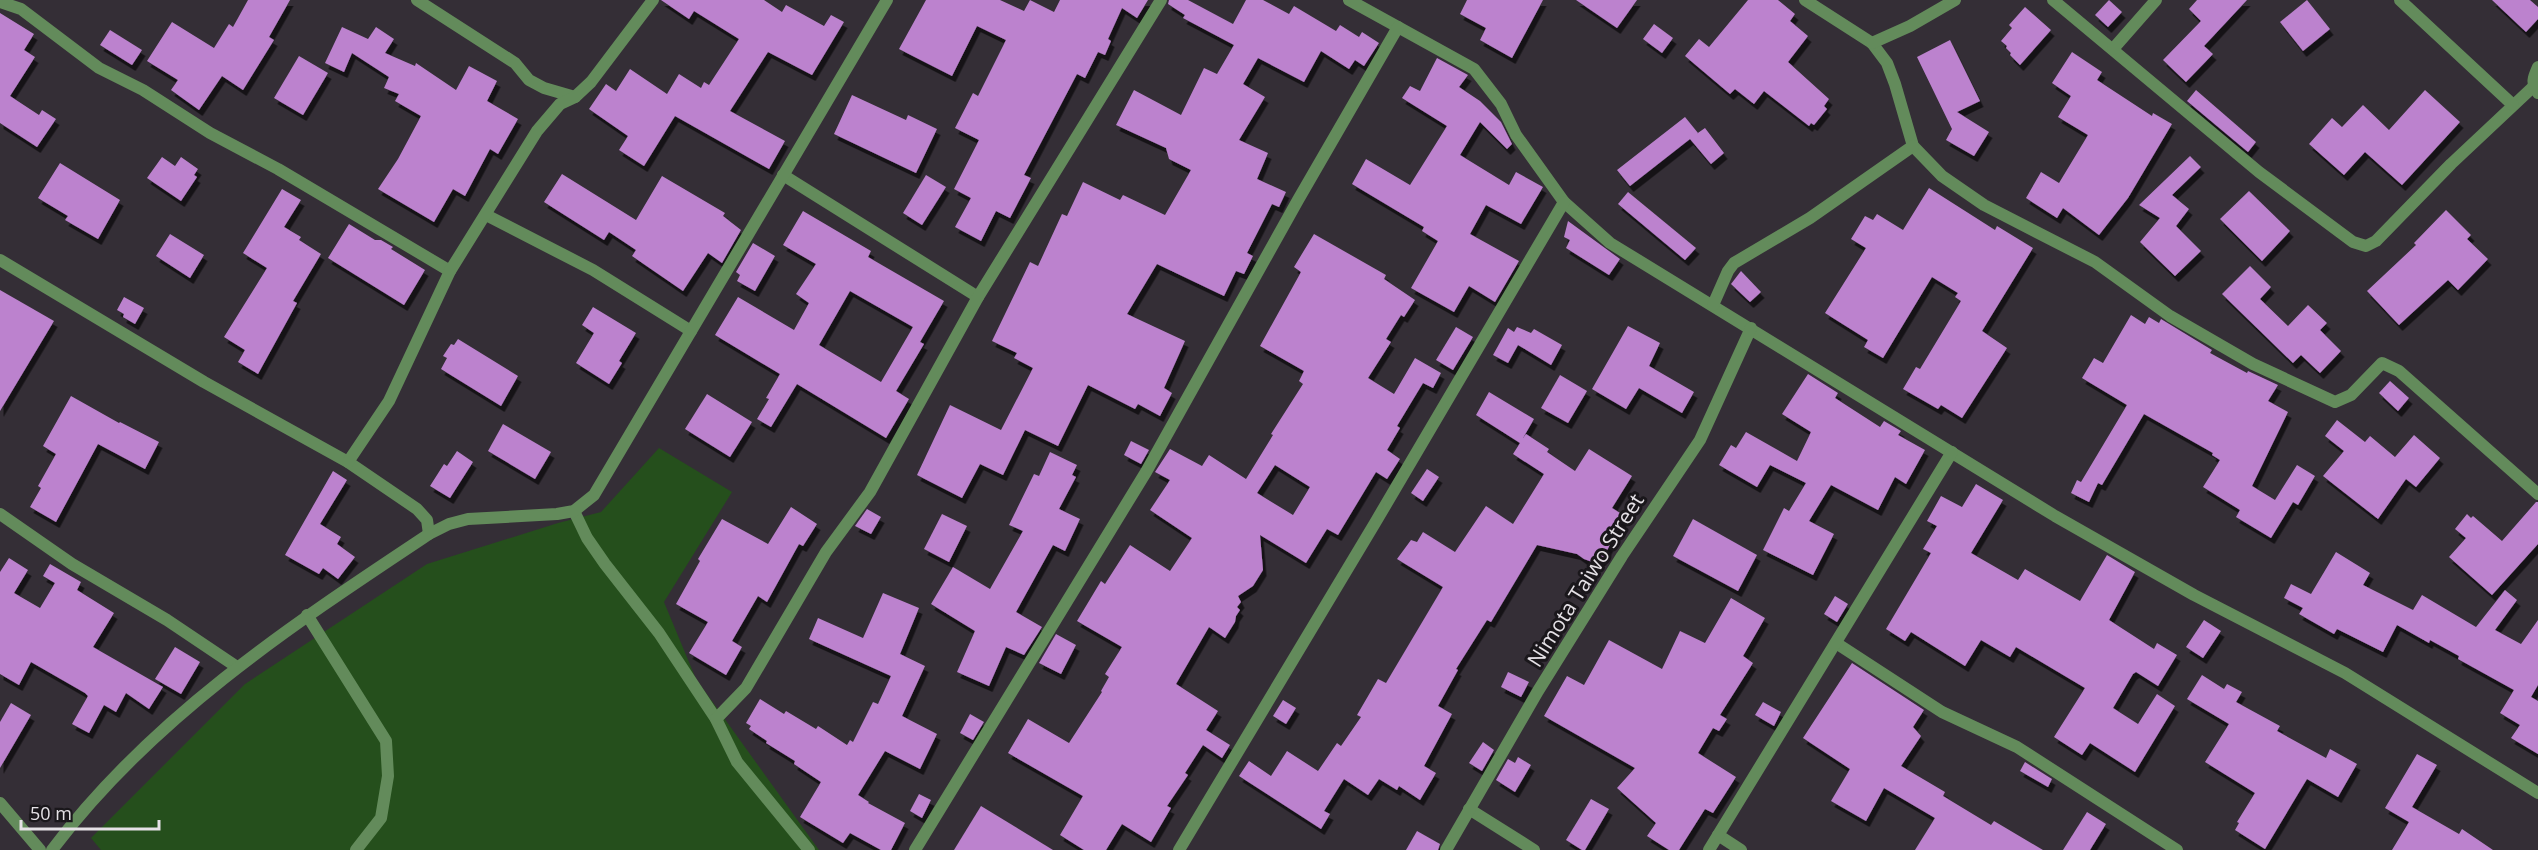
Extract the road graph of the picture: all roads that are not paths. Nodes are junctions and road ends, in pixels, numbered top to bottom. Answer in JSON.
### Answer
{"nodes":[{"id":1,"x":417,"y":0,"type":"edge"},
{"id":2,"x":653,"y":0,"type":"edge"},
{"id":3,"x":887,"y":0,"type":"edge"},
{"id":4,"x":1161,"y":0,"type":"edge"},
{"id":5,"x":1349,"y":0,"type":"edge"},
{"id":6,"x":1805,"y":0,"type":"edge"},
{"id":7,"x":1955,"y":0,"type":"edge"},
{"id":8,"x":2053,"y":0,"type":"edge"},
{"id":9,"x":2156,"y":0,"type":"edge"},
{"id":10,"x":2400,"y":0,"type":"edge"},
{"id":11,"x":0,"y":2,"type":"edge"},
{"id":12,"x":1398,"y":27,"type":"junction"},
{"id":13,"x":1872,"y":43,"type":"junction"},
{"id":14,"x":2113,"y":49,"type":"junction"},
{"id":15,"x":2538,"y":67,"type":"edge"},
{"id":16,"x":2536,"y":90,"type":"edge"},
{"id":17,"x":575,"y":97,"type":"junction"},
{"id":18,"x":2513,"y":105,"type":"junction"},
{"id":19,"x":1913,"y":146,"type":"junction"},
{"id":20,"x":783,"y":175,"type":"junction"},
{"id":21,"x":1564,"y":202,"type":"junction"},
{"id":22,"x":486,"y":215,"type":"junction"},
{"id":23,"x":0,"y":260,"type":"edge"},
{"id":24,"x":450,"y":271,"type":"junction"},
{"id":25,"x":978,"y":297,"type":"junction"},
{"id":26,"x":1713,"y":305,"type":"junction"},
{"id":27,"x":1751,"y":328,"type":"junction"},
{"id":28,"x":691,"y":331,"type":"junction"},
{"id":29,"x":1952,"y":452,"type":"junction"},
{"id":30,"x":348,"y":462,"type":"junction"},
{"id":31,"x":2538,"y":494,"type":"edge"},
{"id":32,"x":574,"y":511,"type":"junction"},
{"id":33,"x":0,"y":514,"type":"edge"},
{"id":34,"x":429,"y":534,"type":"junction"},
{"id":35,"x":307,"y":615,"type":"junction"},
{"id":36,"x":1836,"y":643,"type":"junction"},
{"id":37,"x":237,"y":668,"type":"junction"},
{"id":38,"x":716,"y":719,"type":"junction"},
{"id":39,"x":2538,"y":793,"type":"edge"},
{"id":40,"x":0,"y":803,"type":"edge"},
{"id":41,"x":1469,"y":809,"type":"junction"},
{"id":42,"x":1718,"y":835,"type":"junction"},
{"id":43,"x":40,"y":850,"type":"edge"},
{"id":44,"x":52,"y":850,"type":"edge"},
{"id":45,"x":356,"y":850,"type":"edge"},
{"id":46,"x":809,"y":850,"type":"edge"},
{"id":47,"x":915,"y":850,"type":"edge"},
{"id":48,"x":1179,"y":850,"type":"edge"},
{"id":49,"x":1446,"y":850,"type":"edge"},
{"id":50,"x":1534,"y":850,"type":"edge"},
{"id":51,"x":1708,"y":850,"type":"edge"},
{"id":52,"x":1742,"y":850,"type":"edge"},
{"id":53,"x":2178,"y":850,"type":"edge"}],
"edges":[{"from":1,"to":17,"type":"street"},
{"from":2,"to":17,"type":"street"},
{"from":3,"to":20,"type":"street"},
{"from":4,"to":25,"type":"street"},
{"from":5,"to":12,"type":"street"},
{"from":6,"to":13,"type":"street"},
{"from":7,"to":13,"type":"street"},
{"from":8,"to":14,"type":"street"},
{"from":9,"to":14,"type":"street"},
{"from":10,"to":18,"type":"street"},
{"from":11,"to":24,"type":"street"},
{"from":12,"to":21,"type":"street"},
{"from":12,"to":47,"type":"street"},
{"from":13,"to":19,"type":"street"},
{"from":14,"to":18,"type":"street"},
{"from":15,"to":16,"type":"street"},
{"from":16,"to":18,"type":"street"},
{"from":17,"to":22,"type":"street"},
{"from":19,"to":26,"type":"street"},
{"from":19,"to":31,"type":"street"},
{"from":20,"to":25,"type":"street"},
{"from":20,"to":28,"type":"street"},
{"from":21,"to":26,"type":"street"},
{"from":21,"to":48,"type":"street"},
{"from":22,"to":24,"type":"street"},
{"from":22,"to":28,"type":"street"},
{"from":23,"to":30,"type":"street"},
{"from":24,"to":30,"type":"street"},
{"from":25,"to":38,"type":"street"},
{"from":26,"to":27,"type":"street"},
{"from":27,"to":29,"type":"street"},
{"from":27,"to":41,"type":"street","name":"Nimota Taiwo Street"},
{"from":28,"to":32,"type":"street"},
{"from":29,"to":36,"type":"street"},
{"from":29,"to":39,"type":"street"},
{"from":30,"to":34,"type":"street"},
{"from":32,"to":34,"type":"street"},
{"from":32,"to":38,"type":"street"},
{"from":33,"to":37,"type":"street"},
{"from":34,"to":35,"type":"street"},
{"from":35,"to":37,"type":"street"},
{"from":35,"to":45,"type":"street"},
{"from":36,"to":42,"type":"street"},
{"from":36,"to":53,"type":"street"},
{"from":37,"to":44,"type":"street"},
{"from":38,"to":46,"type":"street"},
{"from":40,"to":43,"type":"street"},
{"from":41,"to":49,"type":"street","name":"Nimota Taiwo Street"},
{"from":41,"to":50,"type":"street"},
{"from":42,"to":51,"type":"street"},
{"from":42,"to":52,"type":"street"}]}
